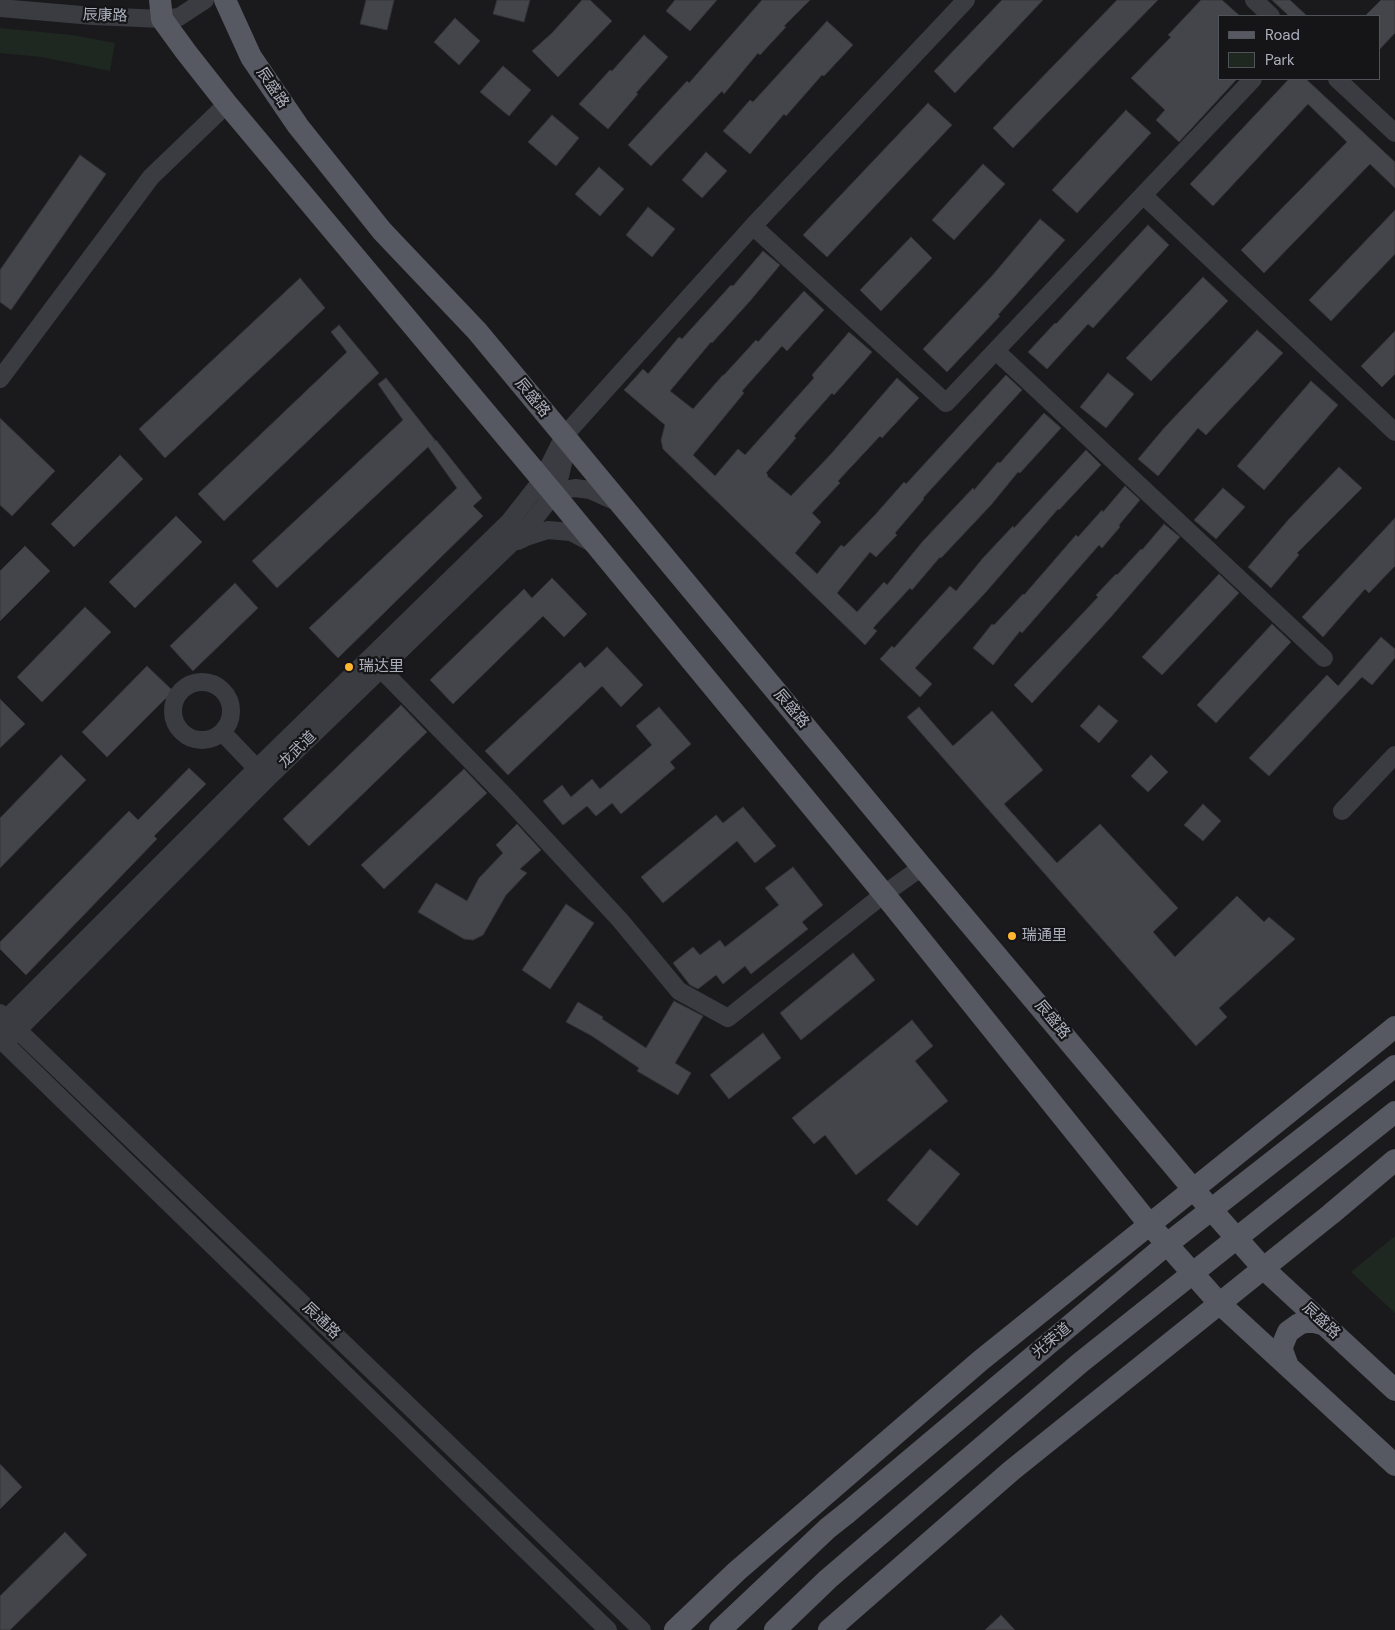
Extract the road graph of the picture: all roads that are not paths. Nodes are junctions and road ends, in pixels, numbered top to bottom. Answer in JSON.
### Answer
{"nodes":[{"id":1,"x":205,"y":0,"type":"edge"},
{"id":2,"x":225,"y":0,"type":"edge"},
{"id":3,"x":966,"y":0,"type":"edge"},
{"id":4,"x":1254,"y":0,"type":"edge"},
{"id":5,"x":0,"y":8,"type":"edge"},
{"id":6,"x":161,"y":10,"type":"edge"},
{"id":7,"x":1270,"y":15,"type":"edge"},
{"id":8,"x":1252,"y":80,"type":"edge"},
{"id":9,"x":1338,"y":80,"type":"edge"},
{"id":10,"x":227,"y":104,"type":"junction"},
{"id":11,"x":1395,"y":134,"type":"edge"},
{"id":12,"x":1143,"y":195,"type":"junction"},
{"id":13,"x":754,"y":226,"type":"junction"},
{"id":14,"x":996,"y":351,"type":"junction"},
{"id":15,"x":0,"y":380,"type":"edge"},
{"id":16,"x":1395,"y":432,"type":"edge"},
{"id":17,"x":564,"y":436,"type":"junction"},
{"id":18,"x":548,"y":487,"type":"junction"},
{"id":19,"x":621,"y":504,"type":"junction"},
{"id":20,"x":597,"y":546,"type":"junction"},
{"id":21,"x":509,"y":547,"type":"junction"},
{"id":22,"x":1324,"y":658,"type":"dead end"},
{"id":23,"x":376,"y":664,"type":"junction"},
{"id":24,"x":222,"y":732,"type":"dead end"},
{"id":25,"x":1395,"y":755,"type":"edge"},
{"id":26,"x":262,"y":774,"type":"junction"},
{"id":27,"x":1342,"y":811,"type":"dead end"},
{"id":28,"x":922,"y":867,"type":"junction"},
{"id":29,"x":884,"y":894,"type":"junction"},
{"id":30,"x":6,"y":1021,"type":"edge"},
{"id":31,"x":1395,"y":1027,"type":"edge"},
{"id":32,"x":1,"y":1043,"type":"edge"},
{"id":33,"x":1395,"y":1066,"type":"edge"},
{"id":34,"x":1395,"y":1112,"type":"edge"},
{"id":35,"x":1395,"y":1160,"type":"edge"},
{"id":36,"x":1193,"y":1189,"type":"junction"},
{"id":37,"x":1149,"y":1224,"type":"junction"},
{"id":38,"x":1262,"y":1268,"type":"junction"},
{"id":39,"x":1219,"y":1303,"type":"junction"},
{"id":40,"x":1325,"y":1325,"type":"junction"},
{"id":41,"x":1288,"y":1366,"type":"junction"},
{"id":42,"x":1395,"y":1390,"type":"edge"},
{"id":43,"x":1395,"y":1465,"type":"edge"},
{"id":44,"x":608,"y":1630,"type":"edge"},
{"id":45,"x":642,"y":1630,"type":"edge"},
{"id":46,"x":675,"y":1630,"type":"edge"},
{"id":47,"x":720,"y":1630,"type":"edge"},
{"id":48,"x":774,"y":1630,"type":"edge"},
{"id":49,"x":829,"y":1630,"type":"edge"}],
"edges":[{"from":1,"to":6,"type":"street","name":"辰康路"},
{"from":2,"to":17,"type":"main road","name":"辰盛路"},
{"from":3,"to":13,"type":"street"},
{"from":4,"to":7,"type":"street"},
{"from":5,"to":6,"type":"street","name":"辰康路"},
{"from":6,"to":10,"type":"main road"},
{"from":8,"to":12,"type":"street"},
{"from":9,"to":11,"type":"street"},
{"from":10,"to":15,"type":"street"},
{"from":10,"to":18,"type":"main road"},
{"from":12,"to":14,"type":"street"},
{"from":12,"to":16,"type":"street"},
{"from":13,"to":14,"type":"street"},
{"from":13,"to":17,"type":"street"},
{"from":14,"to":22,"type":"street"},
{"from":17,"to":18,"type":"street","name":"龙武道"},
{"from":17,"to":19,"type":"main road","name":"辰盛路"},
{"from":18,"to":19,"type":"street"},
{"from":18,"to":20,"type":"main road"},
{"from":18,"to":21,"type":"street","name":"龙武道"},
{"from":18,"to":23,"type":"street"},
{"from":19,"to":28,"type":"main road","name":"辰盛路"},
{"from":20,"to":21,"type":"street"},
{"from":20,"to":29,"type":"main road"},
{"from":21,"to":23,"type":"street","name":"龙武道"},
{"from":23,"to":26,"type":"street","name":"龙武道"},
{"from":23,"to":29,"type":"street"},
{"from":24,"to":26,"type":"street"},
{"from":25,"to":27,"type":"street"},
{"from":26,"to":30,"type":"street","name":"龙武道"},
{"from":28,"to":29,"type":"street"},
{"from":28,"to":36,"type":"main road","name":"辰盛路"},
{"from":29,"to":37,"type":"main road"},
{"from":30,"to":32,"type":"street","name":"龙武道"},
{"from":30,"to":45,"type":"street","name":"辰通路"},
{"from":31,"to":36,"type":"main road"},
{"from":32,"to":44,"type":"street","name":"辰通路"},
{"from":33,"to":47,"type":"main road","name":"光荣道","bridge":true},
{"from":34,"to":48,"type":"main road","bridge":true},
{"from":35,"to":38,"type":"main road"},
{"from":36,"to":37,"type":"main road"},
{"from":36,"to":38,"type":"main road","name":"辰盛路"},
{"from":37,"to":39,"type":"main road"},
{"from":37,"to":46,"type":"main road"},
{"from":38,"to":39,"type":"main road"},
{"from":38,"to":40,"type":"main road","name":"辰盛路"},
{"from":39,"to":41,"type":"main road"},
{"from":39,"to":49,"type":"main road"},
{"from":40,"to":41,"type":"main road"},
{"from":40,"to":42,"type":"main road","name":"辰盛路"},
{"from":41,"to":43,"type":"main road"}]}
